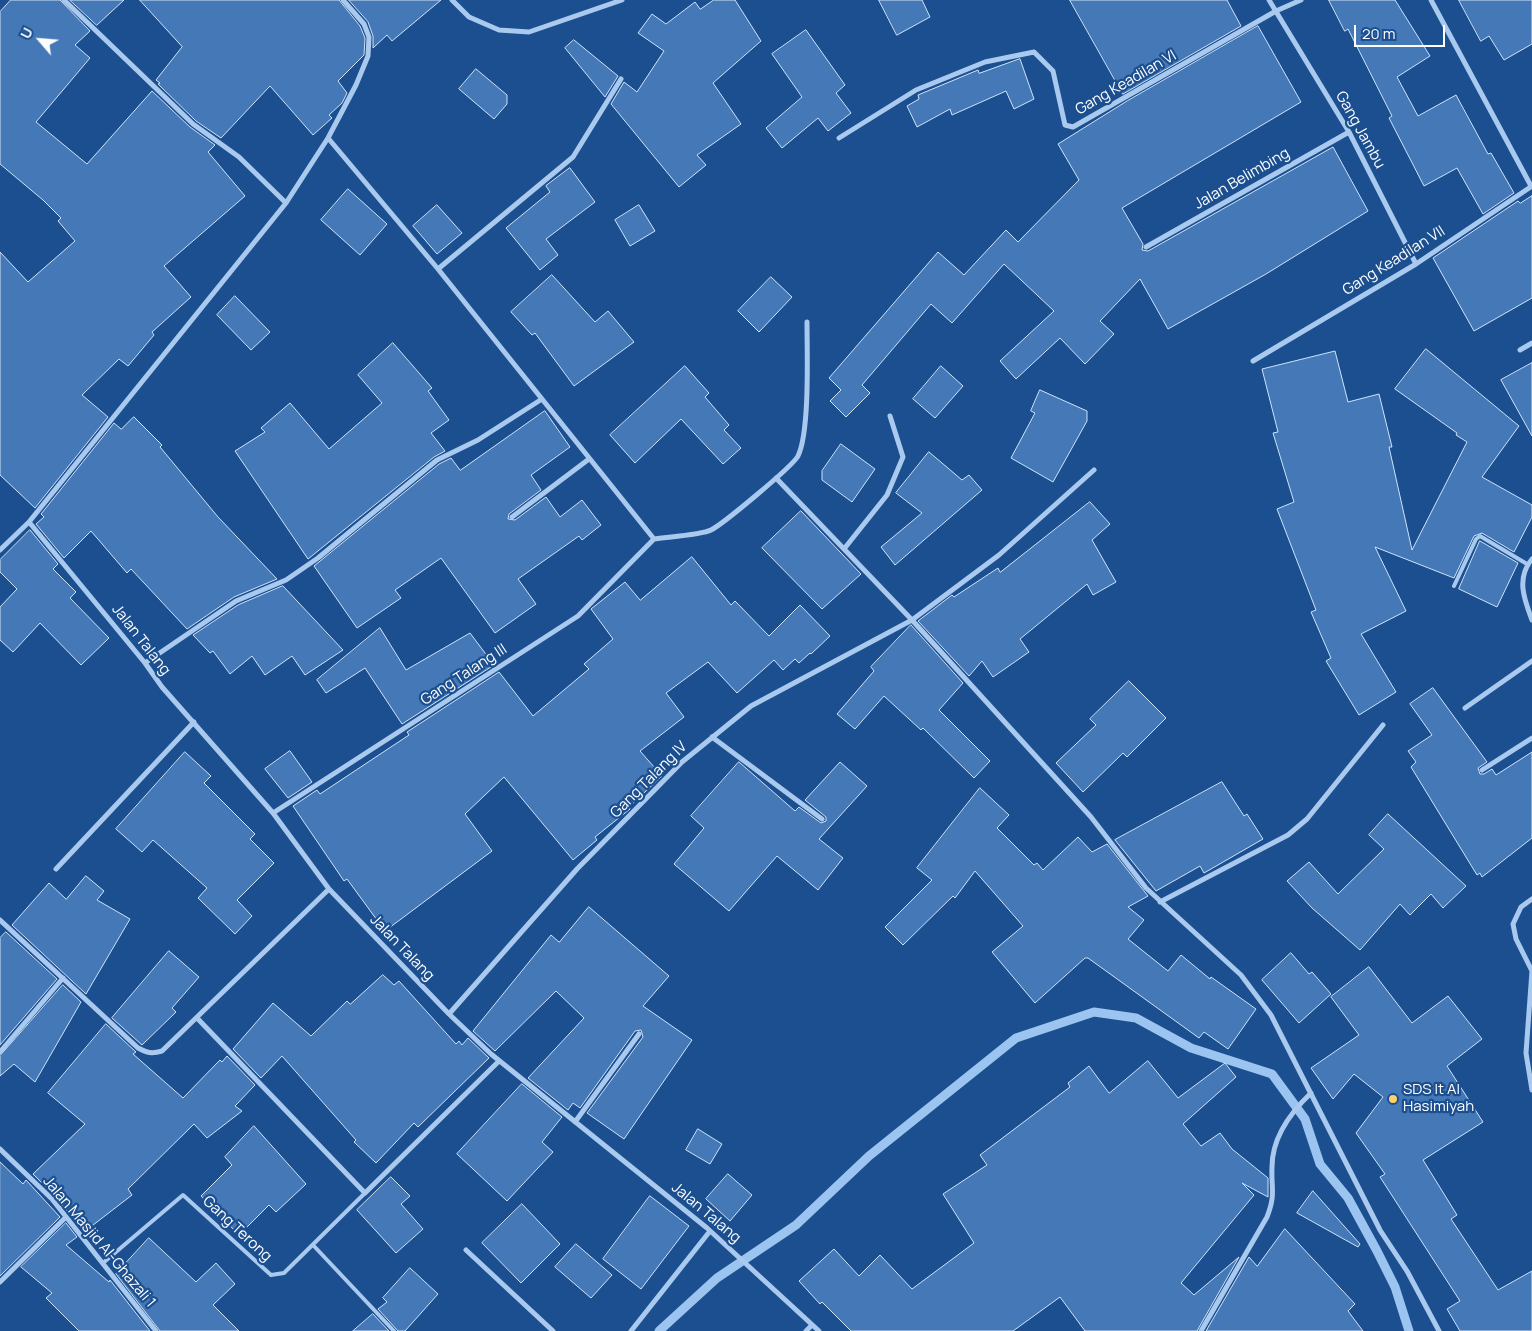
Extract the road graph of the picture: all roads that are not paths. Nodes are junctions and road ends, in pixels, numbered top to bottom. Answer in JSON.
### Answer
{"nodes":[{"id":1,"x":64,"y":0,"type":"edge"},
{"id":2,"x":344,"y":0,"type":"edge"},
{"id":3,"x":452,"y":0,"type":"edge"},
{"id":4,"x":622,"y":0,"type":"edge"},
{"id":5,"x":1269,"y":0,"type":"edge"},
{"id":6,"x":1301,"y":0,"type":"edge"},
{"id":7,"x":1431,"y":0,"type":"edge"},
{"id":8,"x":1276,"y":11,"type":"junction"},
{"id":9,"x":621,"y":79,"type":"dead end"},
{"id":10,"x":1349,"y":132,"type":"junction"},
{"id":11,"x":328,"y":138,"type":"junction"},
{"id":12,"x":840,"y":138,"type":"dead end"},
{"id":13,"x":1531,"y":186,"type":"edge"},
{"id":14,"x":286,"y":203,"type":"junction"},
{"id":15,"x":1146,"y":248,"type":"dead end"},
{"id":16,"x":1416,"y":264,"type":"junction"},
{"id":17,"x":438,"y":269,"type":"junction"},
{"id":18,"x":807,"y":322,"type":"dead end"},
{"id":19,"x":1532,"y":343,"type":"edge"},
{"id":20,"x":1520,"y":350,"type":"dead end"},
{"id":21,"x":1253,"y":361,"type":"dead end"},
{"id":22,"x":542,"y":399,"type":"junction"},
{"id":23,"x":890,"y":416,"type":"dead end"},
{"id":24,"x":589,"y":459,"type":"junction"},
{"id":25,"x":1094,"y":470,"type":"dead end"},
{"id":26,"x":776,"y":478,"type":"junction"},
{"id":27,"x":512,"y":517,"type":"dead end"},
{"id":28,"x":29,"y":522,"type":"junction"},
{"id":29,"x":654,"y":539,"type":"junction"},
{"id":30,"x":844,"y":549,"type":"junction"},
{"id":31,"x":0,"y":550,"type":"edge"},
{"id":32,"x":1532,"y":559,"type":"edge"},
{"id":33,"x":1530,"y":567,"type":"edge"},
{"id":34,"x":1454,"y":586,"type":"dead end"},
{"id":35,"x":912,"y":620,"type":"junction"},
{"id":36,"x":1532,"y":620,"type":"edge"},
{"id":37,"x":1532,"y":661,"type":"edge"},
{"id":38,"x":145,"y":663,"type":"junction"},
{"id":39,"x":1465,"y":708,"type":"dead end"},
{"id":40,"x":194,"y":722,"type":"junction"},
{"id":41,"x":1383,"y":725,"type":"dead end"},
{"id":42,"x":712,"y":737,"type":"junction"},
{"id":43,"x":1532,"y":738,"type":"edge"},
{"id":44,"x":1482,"y":770,"type":"dead end"},
{"id":45,"x":274,"y":813,"type":"junction"},
{"id":46,"x":822,"y":819,"type":"dead end"},
{"id":47,"x":56,"y":869,"type":"dead end"},
{"id":48,"x":329,"y":889,"type":"junction"},
{"id":49,"x":1532,"y":899,"type":"edge"},
{"id":50,"x":1160,"y":902,"type":"junction"},
{"id":51,"x":0,"y":920,"type":"edge"},
{"id":52,"x":63,"y":978,"type":"junction"},
{"id":53,"x":449,"y":1014,"type":"junction"},
{"id":54,"x":196,"y":1018,"type":"junction"},
{"id":55,"x":1530,"y":1025,"type":"edge"},
{"id":56,"x":639,"y":1034,"type":"dead end"},
{"id":57,"x":0,"y":1052,"type":"edge"},
{"id":58,"x":499,"y":1061,"type":"junction"},
{"id":59,"x":1532,"y":1090,"type":"edge"},
{"id":60,"x":1311,"y":1093,"type":"junction"},
{"id":61,"x":575,"y":1122,"type":"junction"},
{"id":62,"x":0,"y":1149,"type":"edge"},
{"id":63,"x":365,"y":1193,"type":"junction"},
{"id":64,"x":66,"y":1217,"type":"junction"},
{"id":65,"x":710,"y":1231,"type":"junction"},
{"id":66,"x":313,"y":1245,"type":"junction"},
{"id":67,"x":466,"y":1250,"type":"dead end"},
{"id":68,"x":103,"y":1264,"type":"junction"},
{"id":69,"x":0,"y":1282,"type":"edge"},
{"id":70,"x":812,"y":1325,"type":"junction"},
{"id":71,"x":156,"y":1331,"type":"edge"},
{"id":72,"x":394,"y":1331,"type":"edge"},
{"id":73,"x":553,"y":1331,"type":"edge"},
{"id":74,"x":631,"y":1331,"type":"edge"},
{"id":75,"x":806,"y":1331,"type":"edge"},
{"id":76,"x":819,"y":1331,"type":"edge"},
{"id":77,"x":1201,"y":1331,"type":"edge"},
{"id":78,"x":1439,"y":1331,"type":"edge"}],
"edges":[{"from":1,"to":14,"type":"street"},
{"from":2,"to":11,"type":"street"},
{"from":3,"to":4,"type":"street"},
{"from":5,"to":8,"type":"street","name":"Gang Jambu"},
{"from":6,"to":8,"type":"street","name":"Gang Keadilan VI"},
{"from":7,"to":13,"type":"street"},
{"from":8,"to":10,"type":"street","name":"Gang Jambu"},
{"from":8,"to":12,"type":"street","name":"Gang Keadilan VI"},
{"from":9,"to":17,"type":"street"},
{"from":10,"to":15,"type":"street","name":"Jalan Belimbing"},
{"from":10,"to":16,"type":"street","name":"Gang Jambu"},
{"from":11,"to":14,"type":"street"},
{"from":11,"to":17,"type":"street"},
{"from":13,"to":16,"type":"street","name":"Gang Keadilan VII"},
{"from":14,"to":28,"type":"street"},
{"from":16,"to":21,"type":"street","name":"Gang Keadilan VII"},
{"from":17,"to":22,"type":"street"},
{"from":18,"to":26,"type":"street"},
{"from":19,"to":20,"type":"street"},
{"from":22,"to":24,"type":"street"},
{"from":22,"to":38,"type":"street"},
{"from":23,"to":30,"type":"street"},
{"from":24,"to":27,"type":"street"},
{"from":24,"to":29,"type":"street"},
{"from":25,"to":35,"type":"street","name":"Gang Talang IV"},
{"from":26,"to":29,"type":"street"},
{"from":26,"to":30,"type":"street"},
{"from":28,"to":31,"type":"street"},
{"from":28,"to":38,"type":"street","name":"Jalan Talang"},
{"from":29,"to":45,"type":"street","name":"Gang Talang III"},
{"from":30,"to":35,"type":"street"},
{"from":32,"to":33,"type":"street"},
{"from":33,"to":34,"type":"lane"},
{"from":33,"to":36,"type":"street"},
{"from":35,"to":42,"type":"street","name":"Gang Talang IV"},
{"from":35,"to":50,"type":"street"},
{"from":37,"to":39,"type":"street"},
{"from":38,"to":40,"type":"street","name":"Jalan Talang"},
{"from":40,"to":45,"type":"street","name":"Jalan Talang"},
{"from":40,"to":47,"type":"street"},
{"from":41,"to":50,"type":"street"},
{"from":42,"to":46,"type":"street"},
{"from":42,"to":53,"type":"street","name":"Gang Talang IV"},
{"from":43,"to":44,"type":"street"},
{"from":45,"to":48,"type":"street","name":"Jalan Talang"},
{"from":48,"to":53,"type":"street","name":"Jalan Talang"},
{"from":48,"to":54,"type":"street"},
{"from":49,"to":55,"type":"street"},
{"from":50,"to":60,"type":"street"},
{"from":51,"to":52,"type":"street"},
{"from":52,"to":54,"type":"street"},
{"from":52,"to":57,"type":"street"},
{"from":53,"to":58,"type":"street","name":"Jalan Talang"},
{"from":54,"to":63,"type":"street"},
{"from":55,"to":59,"type":"street"},
{"from":56,"to":61,"type":"street"},
{"from":58,"to":61,"type":"street","name":"Jalan Talang"},
{"from":58,"to":63,"type":"street"},
{"from":60,"to":77,"type":"street"},
{"from":60,"to":78,"type":"street"},
{"from":61,"to":65,"type":"street","name":"Jalan Talang"},
{"from":62,"to":64,"type":"street","name":"Jalan Masjid Al-Ghazali 1"},
{"from":63,"to":66,"type":"lane"},
{"from":64,"to":68,"type":"street","name":"Jalan Masjid Al-Ghazali 1"},
{"from":64,"to":69,"type":"street"},
{"from":65,"to":70,"type":"street","name":"Jalan Talang"},
{"from":65,"to":74,"type":"street"},
{"from":66,"to":68,"type":"lane","name":"Gang Terong"},
{"from":66,"to":72,"type":"lane"},
{"from":67,"to":73,"type":"street"},
{"from":68,"to":71,"type":"street","name":"Jalan Masjid Al-Ghazali 1"},
{"from":70,"to":75,"type":"street"},
{"from":70,"to":76,"type":"street","name":"Jalan Talang"}]}
